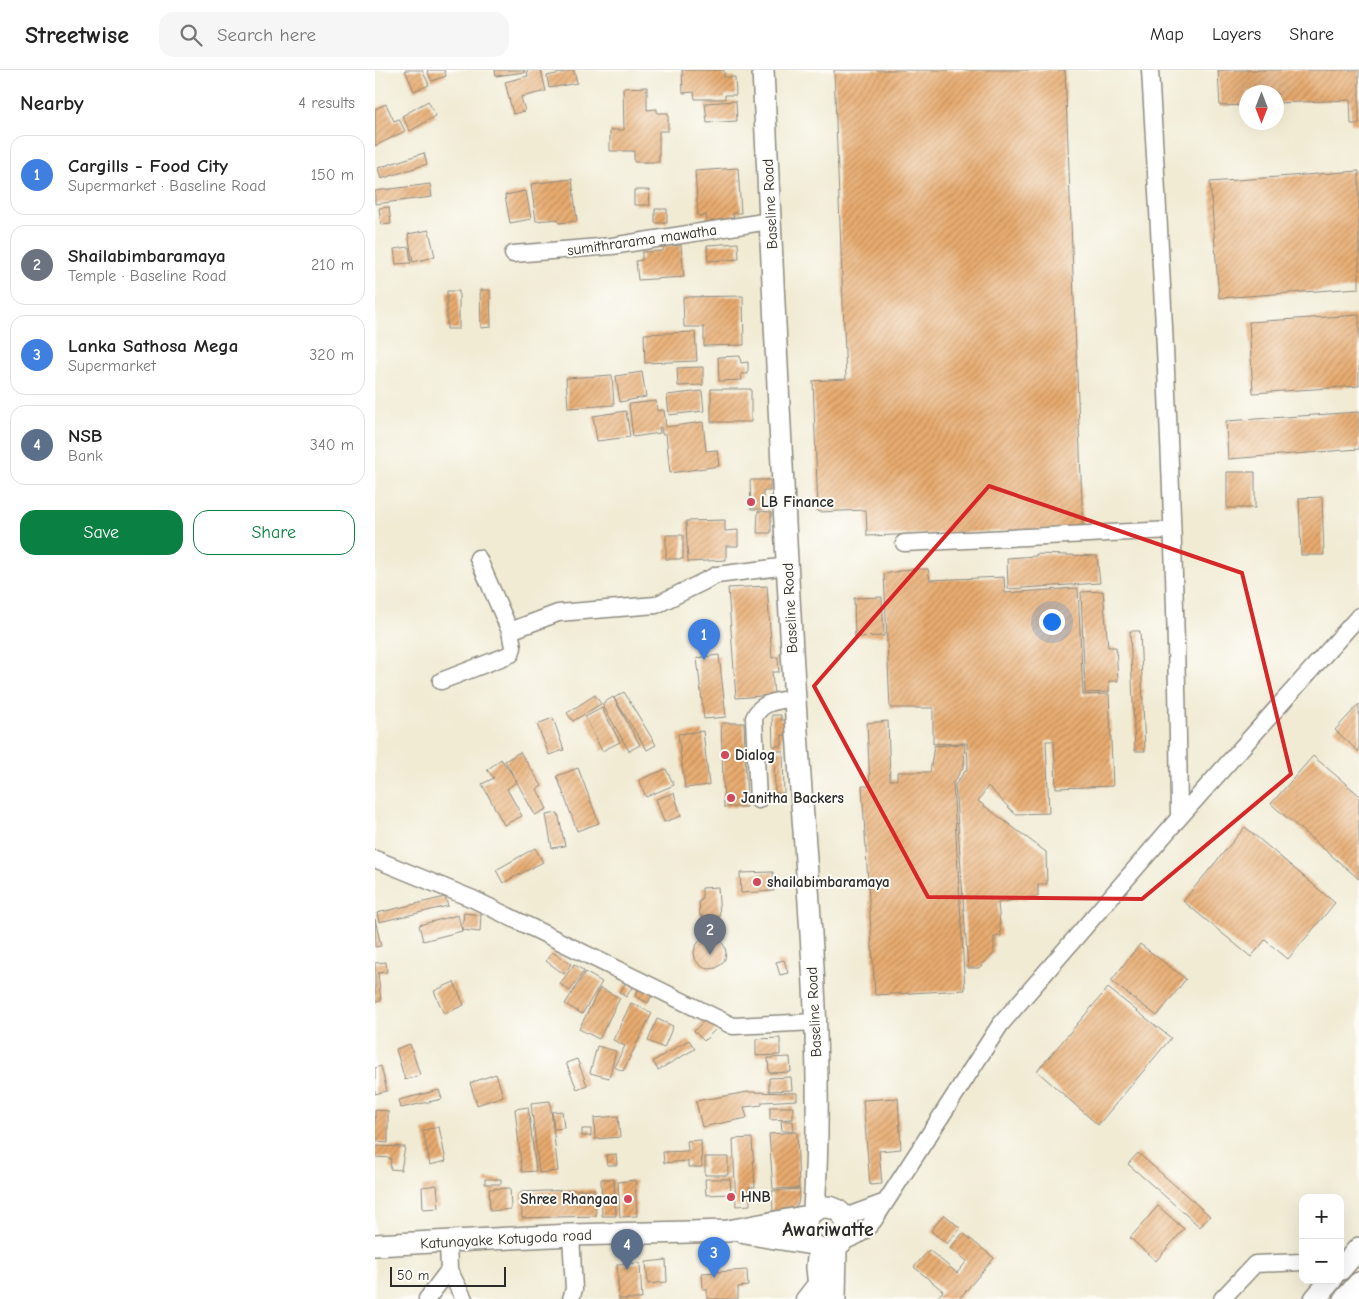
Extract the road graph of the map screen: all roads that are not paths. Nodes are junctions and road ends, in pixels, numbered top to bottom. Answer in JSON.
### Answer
{"nodes":[{"id":1,"x":763,"y":70,"type":"edge"},
{"id":2,"x":1150,"y":70,"type":"edge"},
{"id":3,"x":770,"y":221,"type":"junction"},
{"id":4,"x":513,"y":254,"type":"dead end"},
{"id":5,"x":1173,"y":530,"type":"junction"},
{"id":6,"x":904,"y":544,"type":"dead end"},
{"id":7,"x":478,"y":558,"type":"dead end"},
{"id":8,"x":788,"y":566,"type":"junction"},
{"id":9,"x":1359,"y":616,"type":"edge"},
{"id":10,"x":510,"y":631,"type":"junction"},
{"id":11,"x":441,"y":681,"type":"dead end"},
{"id":12,"x":795,"y":698,"type":"junction"},
{"id":13,"x":758,"y":800,"type":"dead end"},
{"id":14,"x":1179,"y":818,"type":"junction"},
{"id":15,"x":375,"y":859,"type":"edge"},
{"id":16,"x":815,"y":1022,"type":"junction"},
{"id":17,"x":883,"y":1203,"type":"junction"},
{"id":18,"x":825,"y":1213,"type":"junction"},
{"id":19,"x":728,"y":1231,"type":"junction"},
{"id":20,"x":571,"y":1235,"type":"junction"},
{"id":21,"x":448,"y":1242,"type":"junction"},
{"id":22,"x":827,"y":1245,"type":"junction"},
{"id":23,"x":375,"y":1246,"type":"edge"},
{"id":24,"x":1299,"y":1262,"type":"edge"},
{"id":25,"x":449,"y":1270,"type":"junction"},
{"id":26,"x":1359,"y":1283,"type":"edge"},
{"id":27,"x":1328,"y":1284,"type":"edge"},
{"id":28,"x":819,"y":1290,"type":"edge"},
{"id":29,"x":427,"y":1299,"type":"edge"},
{"id":30,"x":465,"y":1299,"type":"edge"},
{"id":31,"x":571,"y":1299,"type":"edge"},
{"id":32,"x":804,"y":1299,"type":"edge"},
{"id":33,"x":835,"y":1299,"type":"edge"},
{"id":34,"x":1221,"y":1299,"type":"edge"},
{"id":35,"x":1315,"y":1299,"type":"edge"},
{"id":36,"x":1345,"y":1299,"type":"edge"}],
"edges":[{"from":1,"to":3,"type":"main road","name":"Baseline Road"},
{"from":2,"to":5,"type":"street"},
{"from":3,"to":4,"type":"street","name":"sumithrarama mawatha"},
{"from":3,"to":8,"type":"main road","name":"Baseline Road"},
{"from":5,"to":6,"type":"street"},
{"from":5,"to":14,"type":"street"},
{"from":7,"to":10,"type":"street"},
{"from":8,"to":10,"type":"street"},
{"from":8,"to":12,"type":"main road","name":"Baseline Road"},
{"from":9,"to":14,"type":"street"},
{"from":10,"to":11,"type":"street"},
{"from":12,"to":13,"type":"street"},
{"from":12,"to":16,"type":"main road","name":"Baseline Road"},
{"from":14,"to":17,"type":"street"},
{"from":15,"to":16,"type":"street"},
{"from":16,"to":18,"type":"main road","name":"Baseline Road"},
{"from":17,"to":18,"type":"street"},
{"from":17,"to":22,"type":"street"},
{"from":18,"to":19,"type":"main road","name":"Katunayake Kotugoda road"},
{"from":18,"to":22,"type":"main road"},
{"from":18,"to":22,"type":"main road"},
{"from":19,"to":20,"type":"main road","name":"Katunayake Kotugoda road"},
{"from":19,"to":22,"type":"main road","name":"Katunayake Kotugoda road"},
{"from":20,"to":21,"type":"main road","name":"Katunayake Kotugoda road"},
{"from":20,"to":31,"type":"street"},
{"from":21,"to":23,"type":"main road","name":"Katunayake Kotugoda road"},
{"from":21,"to":25,"type":"street"},
{"from":22,"to":28,"type":"main road"},
{"from":22,"to":33,"type":"main road"},
{"from":24,"to":34,"type":"street"},
{"from":25,"to":29,"type":"street"},
{"from":25,"to":30,"type":"street"},
{"from":26,"to":36,"type":"main road"},
{"from":27,"to":35,"type":"main road"},
{"from":28,"to":32,"type":"street"}]}
